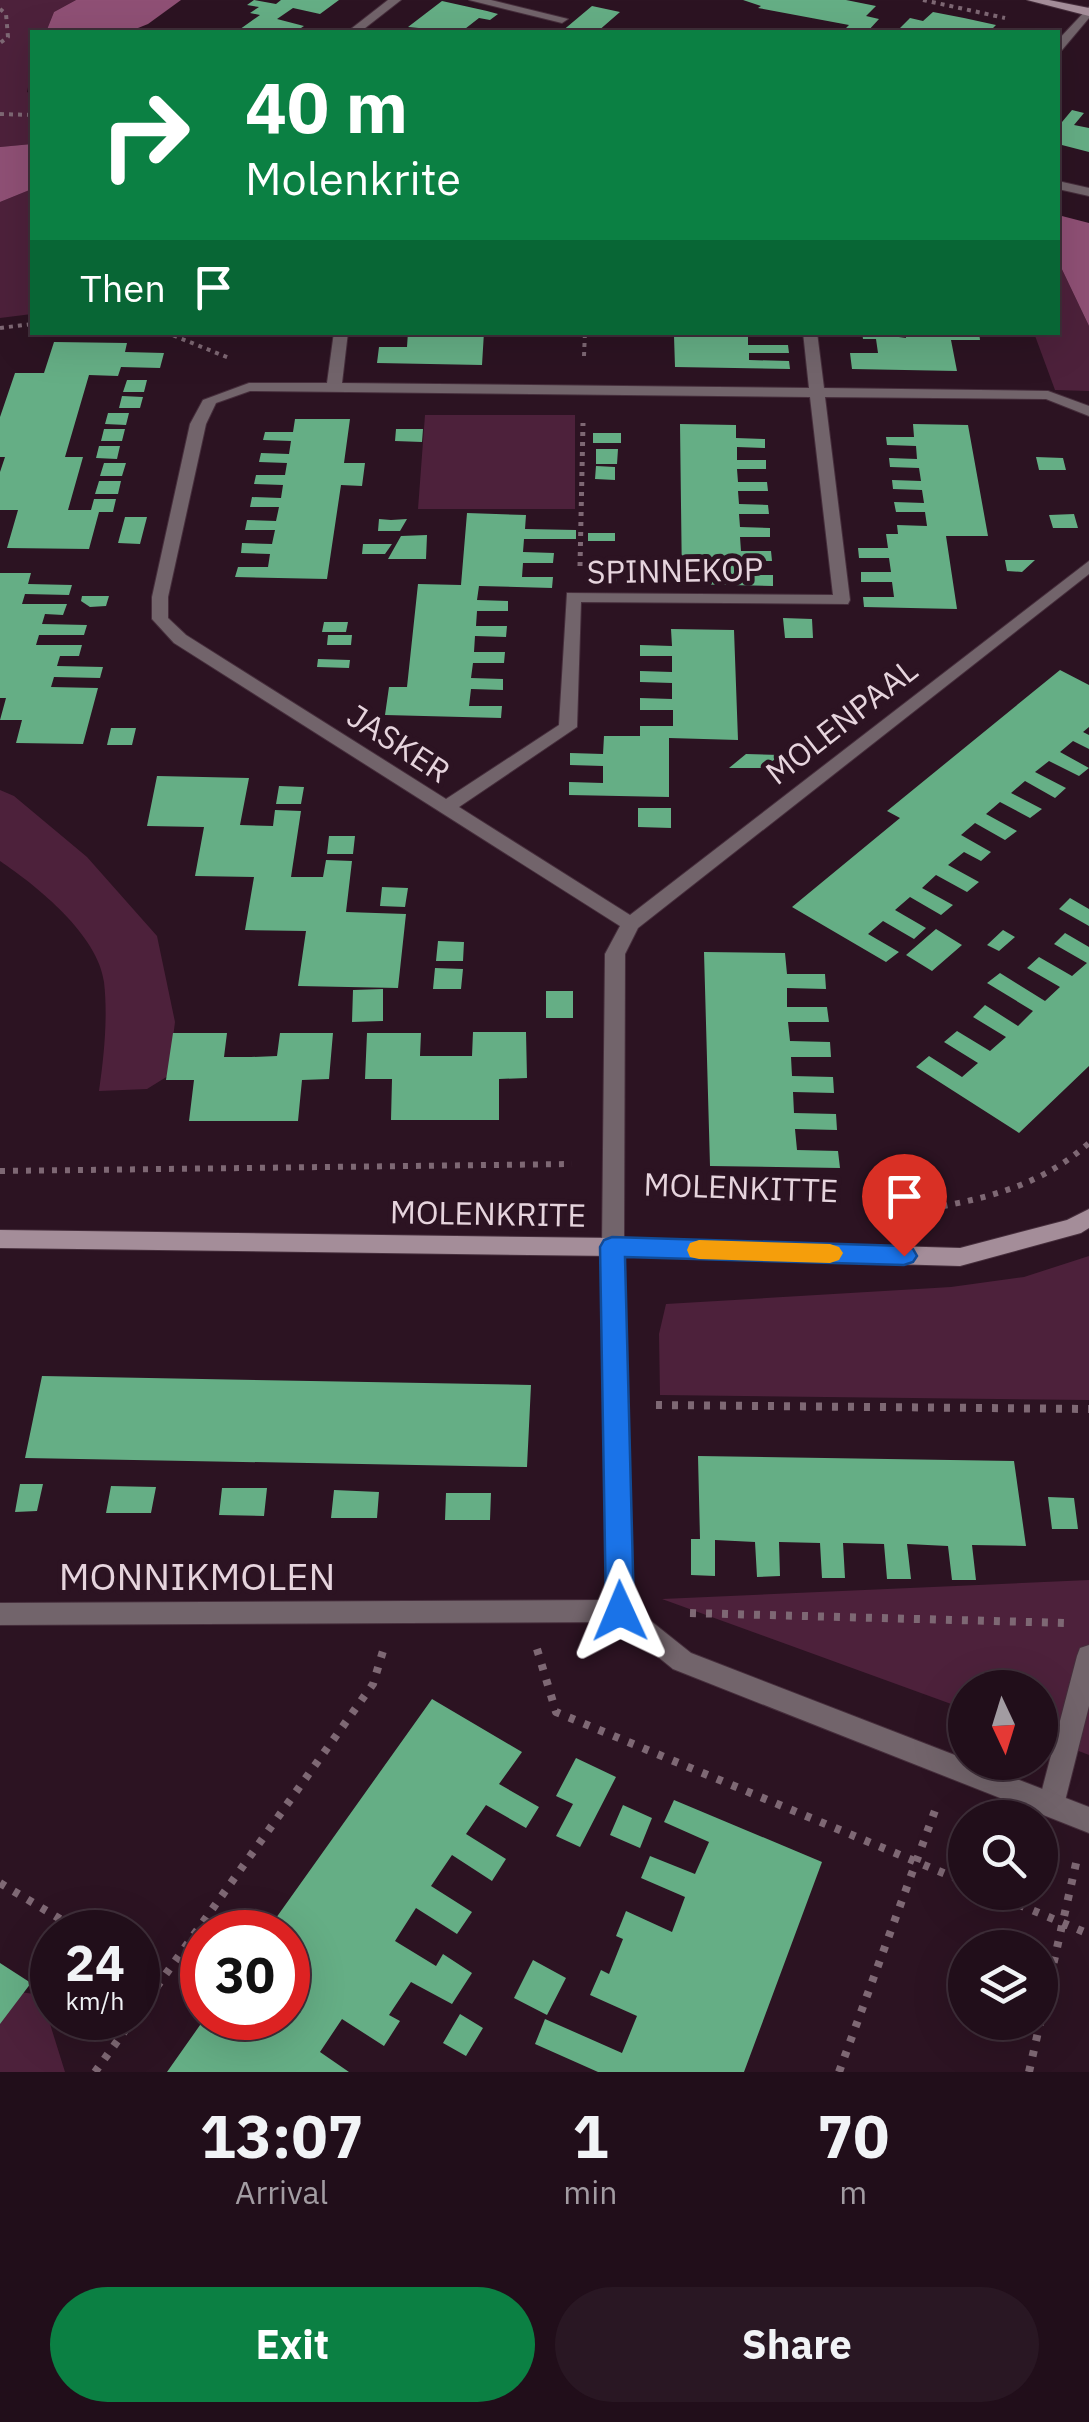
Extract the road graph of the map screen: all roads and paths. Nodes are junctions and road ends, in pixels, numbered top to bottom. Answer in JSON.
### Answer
{"nodes":[{"id":1,"x":395,"y":0,"type":"edge"},
{"id":2,"x":475,"y":0,"type":"edge"},
{"id":3,"x":1033,"y":0,"type":"edge"},
{"id":4,"x":0,"y":10,"type":"edge"},
{"id":5,"x":1089,"y":11,"type":"edge"},
{"id":6,"x":562,"y":19,"type":"dead end"},
{"id":7,"x":356,"y":30,"type":"edge"},
{"id":8,"x":0,"y":43,"type":"edge"},
{"id":9,"x":1060,"y":44,"type":"edge"},
{"id":10,"x":0,"y":114,"type":"edge"},
{"id":11,"x":30,"y":115,"type":"edge"},
{"id":12,"x":1060,"y":185,"type":"edge"},
{"id":13,"x":1089,"y":192,"type":"edge"},
{"id":14,"x":30,"y":324,"type":"edge"},
{"id":15,"x":0,"y":328,"type":"edge"},
{"id":16,"x":341,"y":335,"type":"edge"},
{"id":17,"x":810,"y":335,"type":"edge"},
{"id":18,"x":334,"y":387,"type":"junction"},
{"id":19,"x":583,"y":390,"type":"junction"},
{"id":20,"x":816,"y":394,"type":"junction"},
{"id":21,"x":1089,"y":411,"type":"edge"},
{"id":22,"x":1089,"y":566,"type":"edge"},
{"id":23,"x":580,"y":597,"type":"junction"},
{"id":24,"x":445,"y":808,"type":"junction"},
{"id":25,"x":631,"y":924,"type":"junction"},
{"id":26,"x":1089,"y":1144,"type":"edge"},
{"id":27,"x":613,"y":1163,"type":"junction"},
{"id":28,"x":0,"y":1172,"type":"edge"},
{"id":29,"x":898,"y":1214,"type":"dead end"},
{"id":30,"x":1089,"y":1218,"type":"edge"},
{"id":31,"x":0,"y":1240,"type":"edge"},
{"id":32,"x":612,"y":1247,"type":"junction"},
{"id":33,"x":616,"y":1405,"type":"junction"},
{"id":34,"x":1088,"y":1406,"type":"edge"},
{"id":35,"x":526,"y":1610,"type":"junction"},
{"id":36,"x":394,"y":1611,"type":"junction"},
{"id":37,"x":620,"y":1611,"type":"junction"},
{"id":38,"x":0,"y":1614,"type":"edge"},
{"id":39,"x":1089,"y":1624,"type":"edge"},
{"id":40,"x":1089,"y":1656,"type":"edge"},
{"id":41,"x":948,"y":1765,"type":"edge"},
{"id":42,"x":948,"y":1774,"type":"edge"},
{"id":43,"x":987,"y":1780,"type":"edge"},
{"id":44,"x":1038,"y":1800,"type":"edge"},
{"id":45,"x":1052,"y":1800,"type":"edge"},
{"id":46,"x":1058,"y":1808,"type":"edge"},
{"id":47,"x":1087,"y":1819,"type":"edge"},
{"id":48,"x":916,"y":1862,"type":"junction"},
{"id":49,"x":948,"y":1875,"type":"edge"},
{"id":50,"x":0,"y":1882,"type":"edge"},
{"id":51,"x":46,"y":1910,"type":"edge"},
{"id":52,"x":1031,"y":1910,"type":"edge"},
{"id":53,"x":1062,"y":1923,"type":"junction"},
{"id":54,"x":1089,"y":1934,"type":"edge"},
{"id":55,"x":161,"y":1981,"type":"edge"},
{"id":56,"x":118,"y":2040,"type":"edge"},
{"id":57,"x":96,"y":2072,"type":"edge"},
{"id":58,"x":839,"y":2072,"type":"edge"},
{"id":59,"x":1029,"y":2072,"type":"edge"}],
"edges":[{"from":1,"to":7,"type":"street"},
{"from":2,"to":6,"type":"street"},
{"from":3,"to":5,"type":"street"},
{"from":4,"to":8,"type":"path"},
{"from":5,"to":9,"type":"street"},
{"from":10,"to":11,"type":"path"},
{"from":12,"to":13,"type":"street"},
{"from":14,"to":15,"type":"path"},
{"from":16,"to":18,"type":"street"},
{"from":17,"to":20,"type":"street"},
{"from":18,"to":19,"type":"street","name":"JASKER"},
{"from":18,"to":24,"type":"street","name":"JASKER"},
{"from":19,"to":20,"type":"street","name":"JASKER"},
{"from":19,"to":23,"type":"path"},
{"from":20,"to":21,"type":"street","name":"JASKER"},
{"from":20,"to":23,"type":"street","name":"SPINNEKOP"},
{"from":22,"to":25,"type":"street","name":"MOLENPAAL"},
{"from":23,"to":24,"type":"street","name":"SPINNEKOP"},
{"from":24,"to":25,"type":"street","name":"JASKER"},
{"from":25,"to":27,"type":"street"},
{"from":26,"to":29,"type":"path"},
{"from":27,"to":28,"type":"path"},
{"from":27,"to":32,"type":"street"},
{"from":30,"to":32,"type":"street","name":"MOLENKRITE"},
{"from":31,"to":32,"type":"street","name":"MOLENKRITE"},
{"from":32,"to":33,"type":"street"},
{"from":33,"to":34,"type":"path"},
{"from":33,"to":37,"type":"street"},
{"from":35,"to":36,"type":"street","name":"MONNIKMOLEN"},
{"from":35,"to":37,"type":"street","name":"MONNIKMOLEN"},
{"from":35,"to":48,"type":"path"},
{"from":36,"to":38,"type":"street","name":"MONNIKMOLEN"},
{"from":36,"to":55,"type":"path"},
{"from":37,"to":39,"type":"path"},
{"from":37,"to":41,"type":"street"},
{"from":40,"to":45,"type":"street"},
{"from":42,"to":48,"type":"path"},
{"from":43,"to":44,"type":"street"},
{"from":46,"to":47,"type":"street"},
{"from":47,"to":53,"type":"path"},
{"from":48,"to":49,"type":"path"},
{"from":48,"to":58,"type":"path"},
{"from":50,"to":51,"type":"path"},
{"from":52,"to":53,"type":"path"},
{"from":53,"to":54,"type":"path"},
{"from":53,"to":59,"type":"path"},
{"from":56,"to":57,"type":"path"}]}
